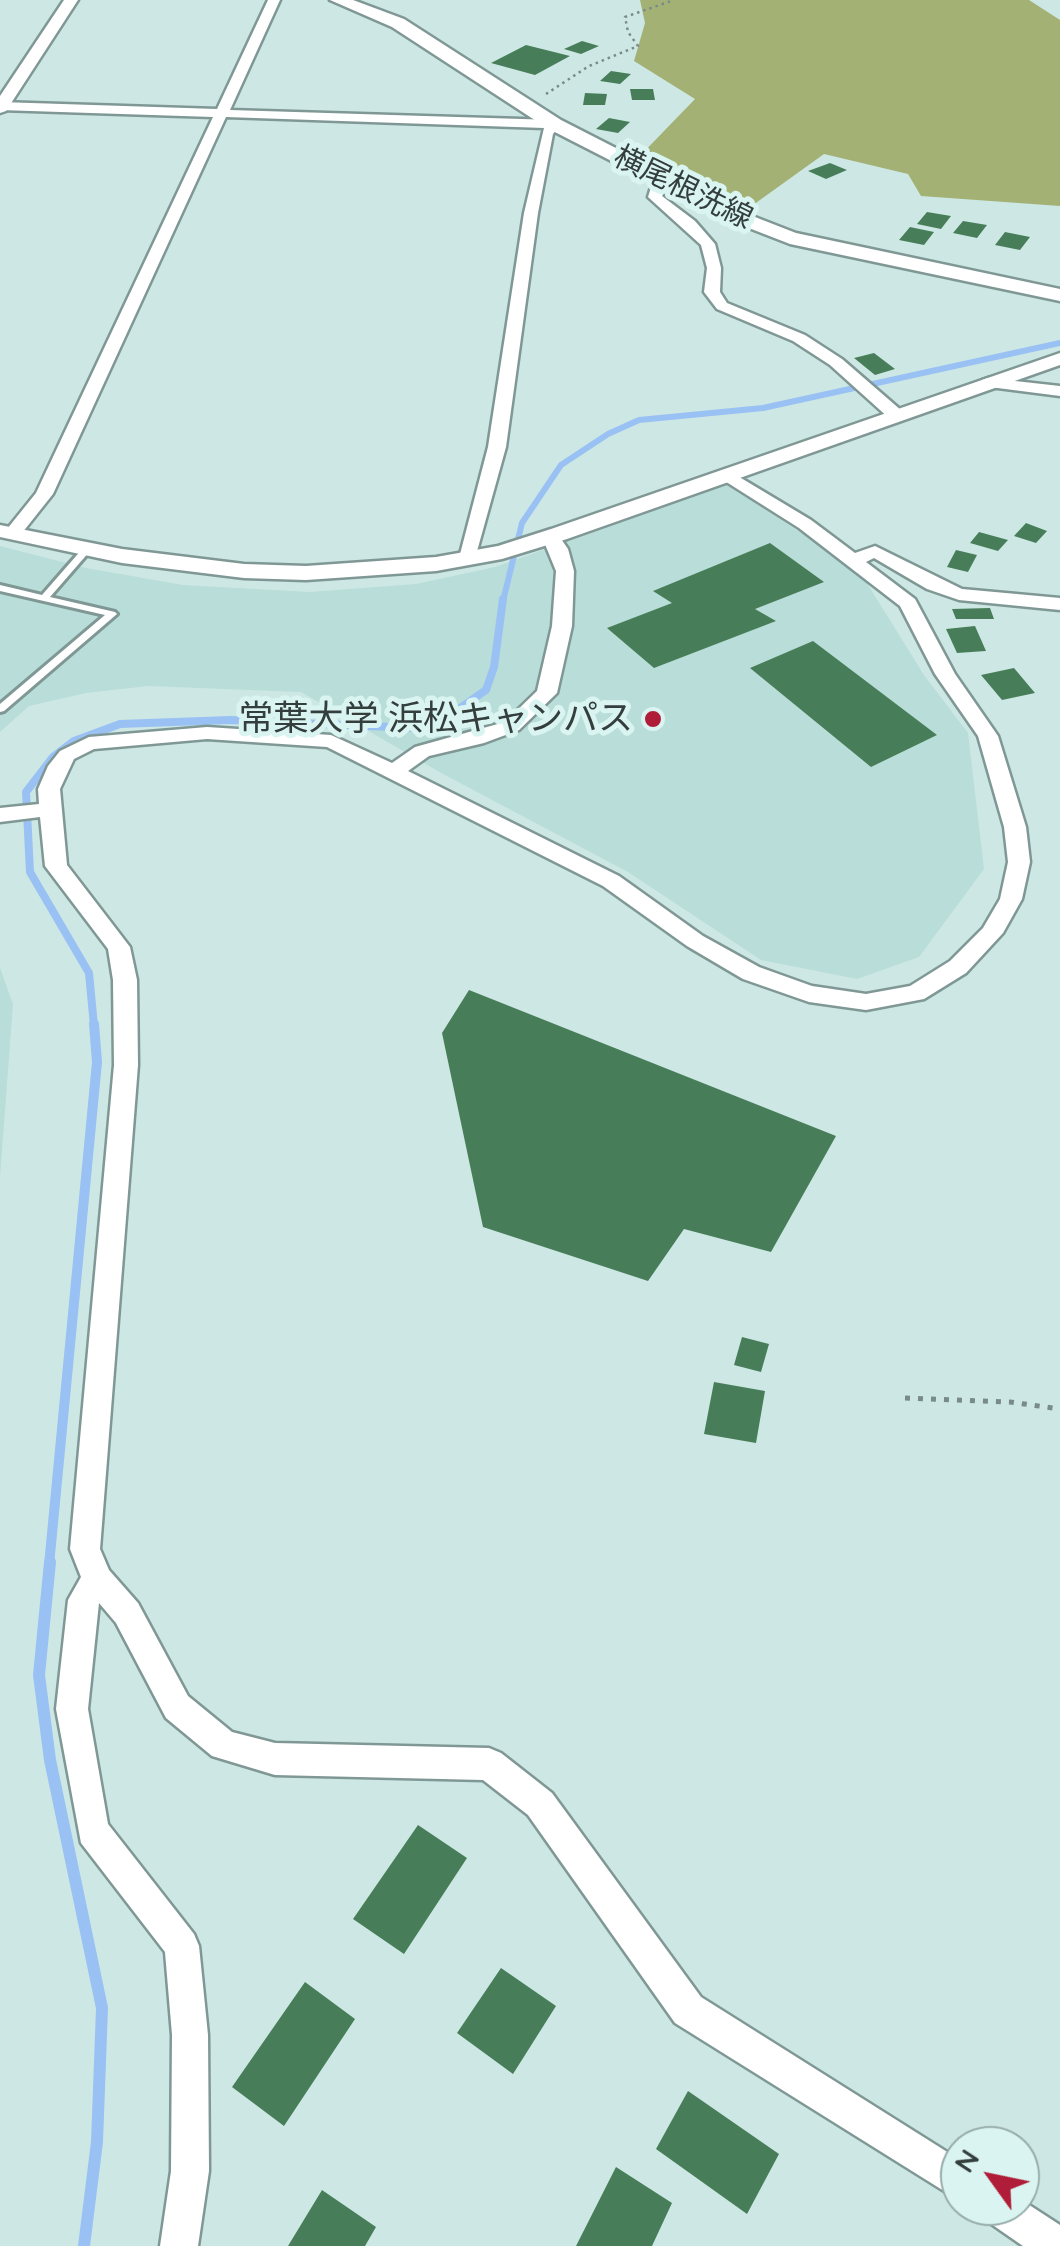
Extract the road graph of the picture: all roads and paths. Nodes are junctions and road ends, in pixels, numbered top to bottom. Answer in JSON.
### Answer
{"nodes":[{"id":1,"x":71,"y":0,"type":"edge"},
{"id":2,"x":274,"y":0,"type":"edge"},
{"id":3,"x":338,"y":0,"type":"edge"},
{"id":4,"x":674,"y":0,"type":"edge"},
{"id":5,"x":506,"y":95,"type":"junction"},
{"id":6,"x":1,"y":106,"type":"edge"},
{"id":7,"x":221,"y":114,"type":"junction"},
{"id":8,"x":554,"y":124,"type":"junction"},
{"id":9,"x":664,"y":183,"type":"junction"},
{"id":10,"x":1060,"y":295,"type":"edge"},
{"id":11,"x":1060,"y":359,"type":"edge"},
{"id":12,"x":988,"y":384,"type":"junction"},
{"id":13,"x":1060,"y":391,"type":"edge"},
{"id":14,"x":896,"y":415,"type":"junction"},
{"id":15,"x":726,"y":474,"type":"junction"},
{"id":16,"x":6,"y":532,"type":"edge"},
{"id":17,"x":551,"y":537,"type":"junction"},
{"id":18,"x":87,"y":549,"type":"junction"},
{"id":19,"x":468,"y":558,"type":"junction"},
{"id":20,"x":850,"y":562,"type":"junction"},
{"id":21,"x":0,"y":588,"type":"edge"},
{"id":22,"x":44,"y":598,"type":"junction"},
{"id":23,"x":1060,"y":604,"type":"edge"},
{"id":24,"x":0,"y":709,"type":"edge"},
{"id":25,"x":392,"y":773,"type":"junction"},
{"id":26,"x":42,"y":810,"type":"junction"},
{"id":27,"x":0,"y":814,"type":"edge"},
{"id":28,"x":905,"y":1398,"type":"dead end"},
{"id":29,"x":1060,"y":1410,"type":"edge"},
{"id":30,"x":97,"y":1579,"type":"junction"},
{"id":31,"x":940,"y":2169,"type":"edge"},
{"id":32,"x":1027,"y":2226,"type":"edge"},
{"id":33,"x":180,"y":2246,"type":"edge"},
{"id":34,"x":1058,"y":2246,"type":"edge"}],
"edges":[{"from":1,"to":6,"type":"street"},
{"from":2,"to":7,"type":"street"},
{"from":3,"to":5,"type":"main road","name":"横尾根洗線"},
{"from":4,"to":5,"type":"path"},
{"from":5,"to":8,"type":"main road","name":"横尾根洗線"},
{"from":6,"to":7,"type":"street"},
{"from":7,"to":8,"type":"street"},
{"from":7,"to":16,"type":"street"},
{"from":8,"to":9,"type":"main road","name":"横尾根洗線"},
{"from":8,"to":19,"type":"street"},
{"from":9,"to":10,"type":"main road","name":"横尾根洗線"},
{"from":9,"to":14,"type":"street"},
{"from":11,"to":12,"type":"street"},
{"from":12,"to":13,"type":"street"},
{"from":12,"to":14,"type":"street"},
{"from":14,"to":15,"type":"street"},
{"from":15,"to":17,"type":"street"},
{"from":15,"to":20,"type":"street"},
{"from":16,"to":18,"type":"street"},
{"from":17,"to":19,"type":"street"},
{"from":17,"to":25,"type":"street"},
{"from":18,"to":19,"type":"street"},
{"from":18,"to":22,"type":"lane"},
{"from":20,"to":23,"type":"street"},
{"from":20,"to":25,"type":"street"},
{"from":21,"to":22,"type":"lane"},
{"from":22,"to":24,"type":"lane"},
{"from":25,"to":26,"type":"street"},
{"from":26,"to":27,"type":"street"},
{"from":26,"to":30,"type":"street"},
{"from":28,"to":29,"type":"path"},
{"from":30,"to":31,"type":"street"},
{"from":30,"to":33,"type":"street"},
{"from":32,"to":34,"type":"street"}]}
